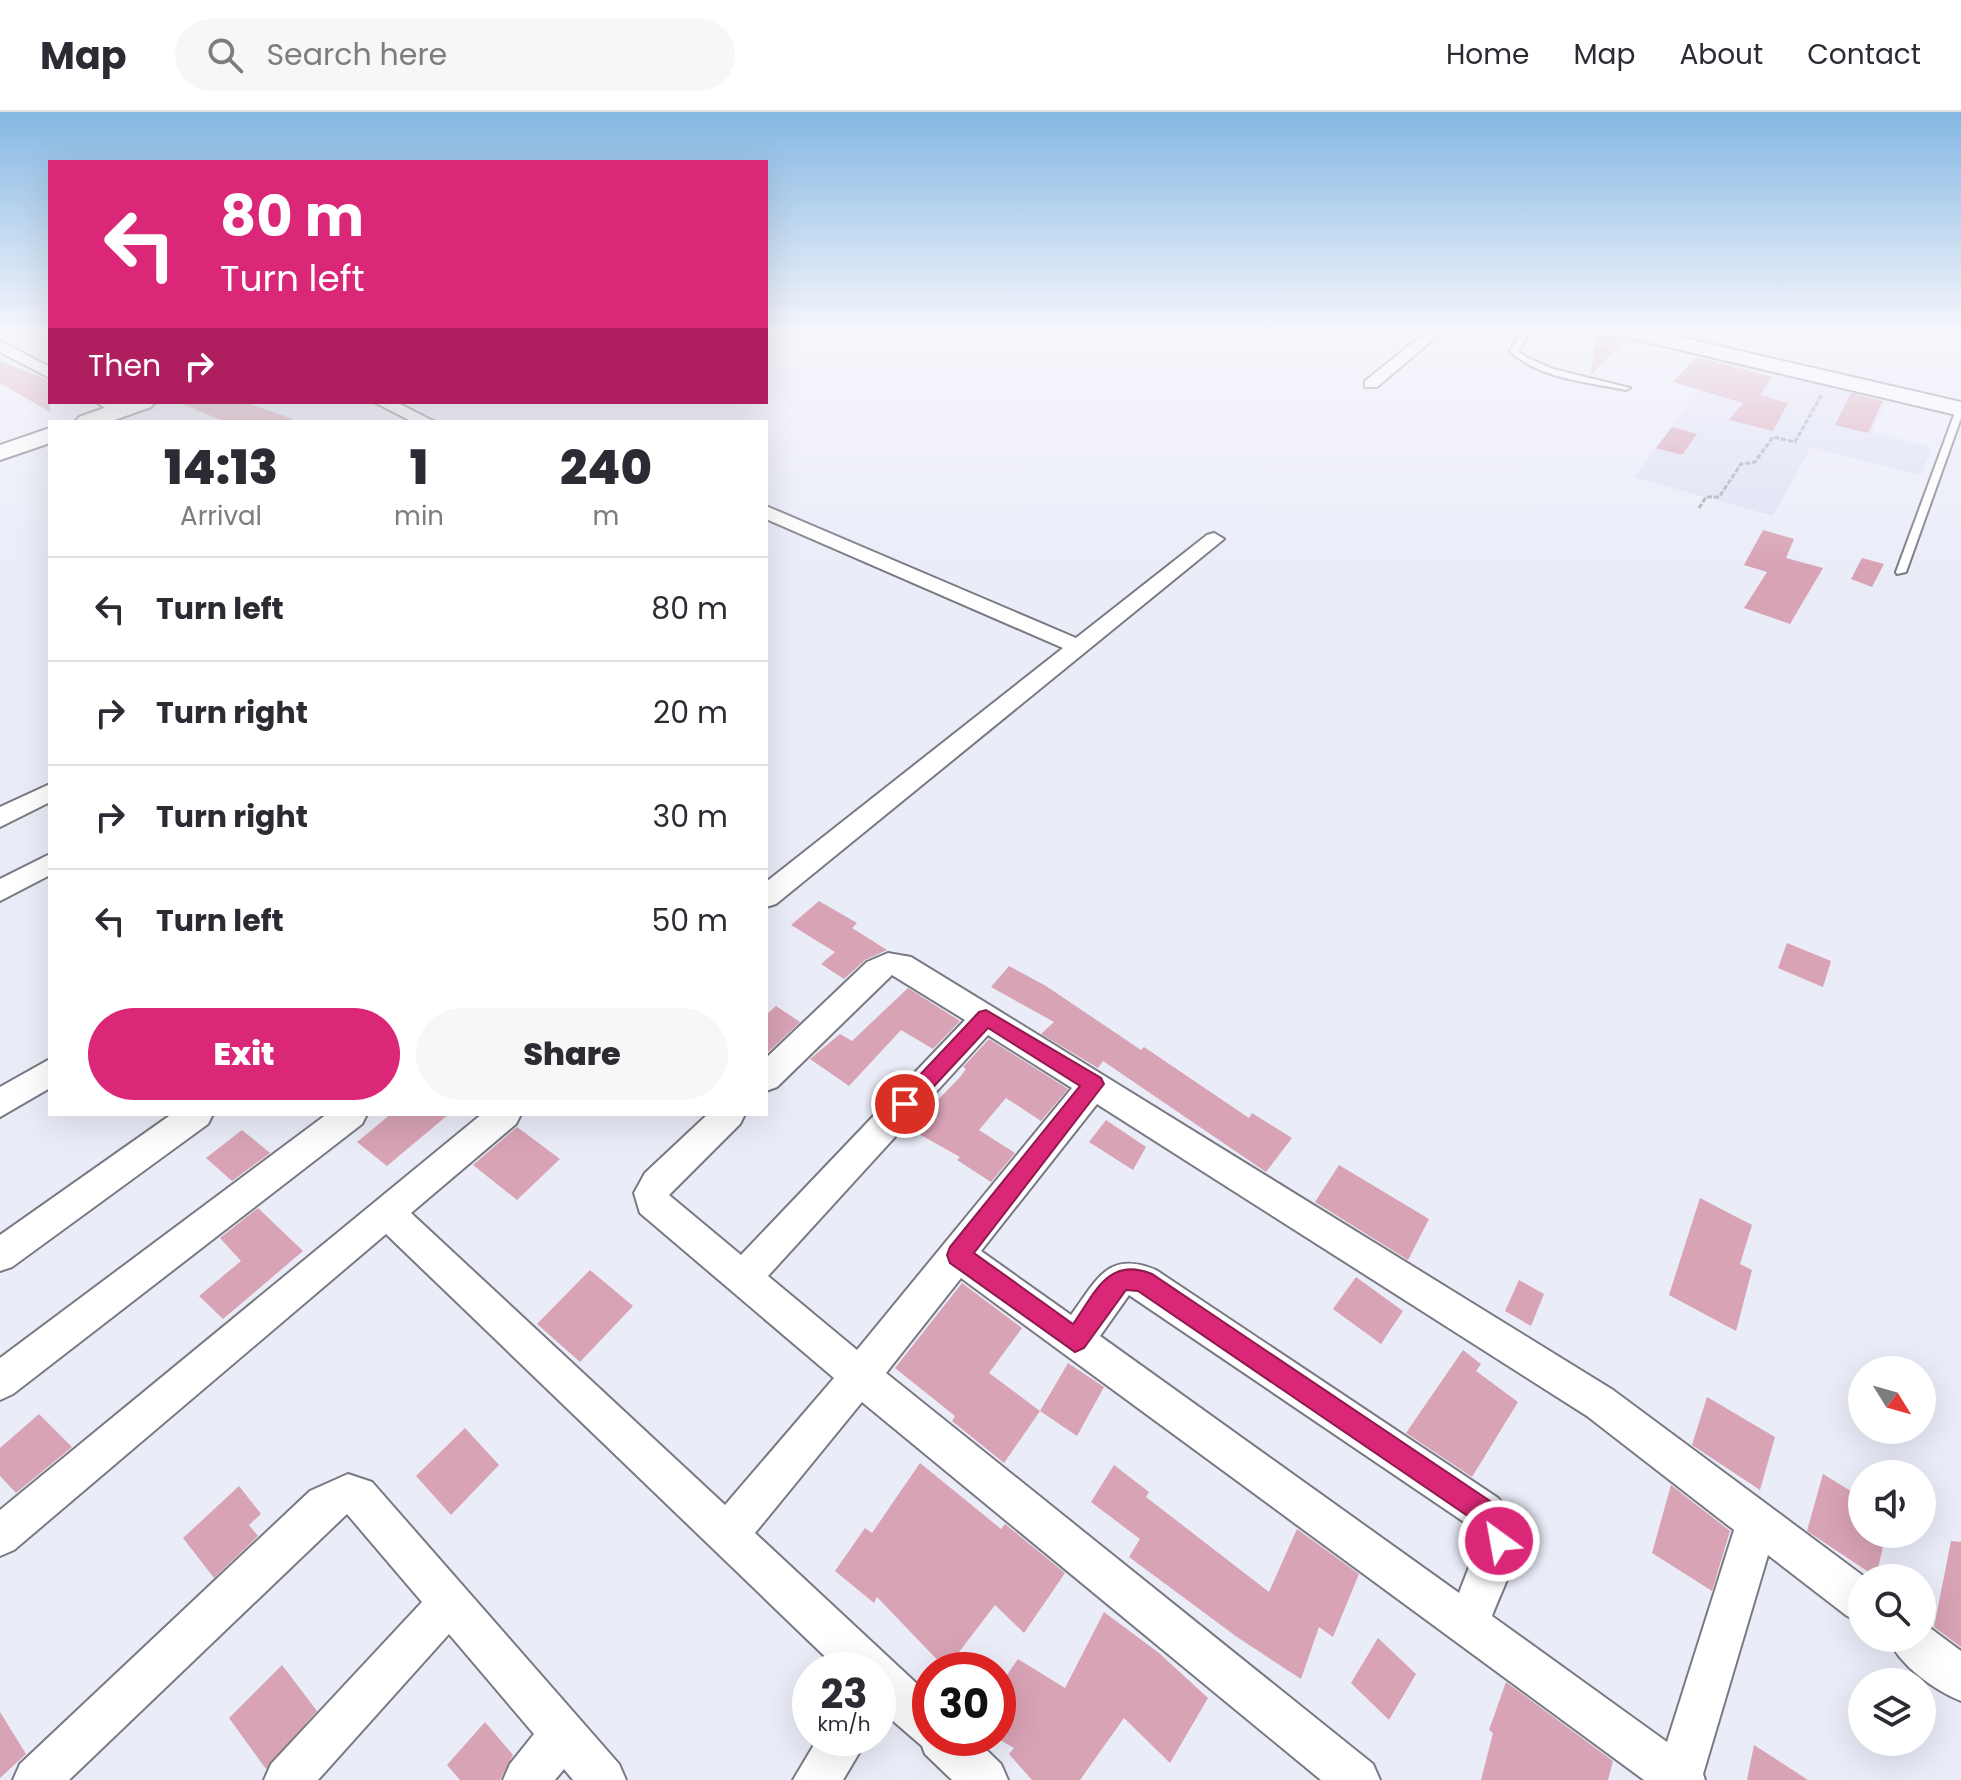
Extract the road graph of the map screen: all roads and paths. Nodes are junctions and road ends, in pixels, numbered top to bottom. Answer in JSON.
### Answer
{"nodes":[{"id":1,"x":1960,"y":409,"type":"edge"},
{"id":2,"x":400,"y":410,"type":"edge"},
{"id":3,"x":1813,"y":410,"type":"edge"},
{"id":4,"x":422,"y":420,"type":"edge"},
{"id":5,"x":48,"y":436,"type":"edge"},
{"id":6,"x":0,"y":453,"type":"edge"},
{"id":7,"x":1699,"y":508,"type":"dead end"},
{"id":8,"x":768,"y":513,"type":"edge"},
{"id":9,"x":1214,"y":539,"type":"dead end"},
{"id":10,"x":1901,"y":572,"type":"dead end"},
{"id":11,"x":1079,"y":647,"type":"junction"},
{"id":12,"x":48,"y":793,"type":"edge"},
{"id":13,"x":0,"y":818,"type":"edge"},
{"id":14,"x":48,"y":864,"type":"edge"},
{"id":15,"x":771,"y":884,"type":"edge"},
{"id":16,"x":0,"y":891,"type":"edge"},
{"id":17,"x":986,"y":1017,"type":"junction"},
{"id":18,"x":48,"y":1073,"type":"edge"},
{"id":19,"x":768,"y":1076,"type":"edge"},
{"id":20,"x":1094,"y":1084,"type":"junction"},
{"id":21,"x":0,"y":1104,"type":"edge"},
{"id":22,"x":194,"y":1116,"type":"edge"},
{"id":23,"x":348,"y":1116,"type":"edge"},
{"id":24,"x":503,"y":1116,"type":"edge"},
{"id":25,"x":727,"y":1116,"type":"edge"},
{"id":26,"x":387,"y":1212,"type":"junction"},
{"id":27,"x":0,"y":1255,"type":"edge"},
{"id":28,"x":958,"y":1255,"type":"junction"},
{"id":29,"x":744,"y":1277,"type":"junction"},
{"id":30,"x":1075,"y":1340,"type":"junction"},
{"id":31,"x":860,"y":1376,"type":"junction"},
{"id":32,"x":0,"y":1381,"type":"edge"},
{"id":33,"x":1758,"y":1519,"type":"junction"},
{"id":34,"x":728,"y":1533,"type":"junction"},
{"id":35,"x":0,"y":1536,"type":"edge"},
{"id":36,"x":1848,"y":1590,"type":"edge"},
{"id":37,"x":451,"y":1601,"type":"junction"},
{"id":38,"x":1468,"y":1624,"type":"junction"},
{"id":39,"x":849,"y":1652,"type":"edge"},
{"id":40,"x":1927,"y":1652,"type":"edge"},
{"id":41,"x":1961,"y":1679,"type":"edge"},
{"id":42,"x":896,"y":1697,"type":"edge"},
{"id":43,"x":912,"y":1711,"type":"edge"},
{"id":44,"x":562,"y":1735,"type":"junction"},
{"id":45,"x":833,"y":1756,"type":"edge"},
{"id":46,"x":960,"y":1756,"type":"edge"},
{"id":47,"x":1680,"y":1779,"type":"edge"},
{"id":48,"x":36,"y":1780,"type":"edge"},
{"id":49,"x":287,"y":1780,"type":"edge"},
{"id":50,"x":526,"y":1780,"type":"edge"},
{"id":51,"x":603,"y":1780,"type":"edge"},
{"id":52,"x":816,"y":1780,"type":"edge"},
{"id":53,"x":985,"y":1780,"type":"edge"},
{"id":54,"x":1357,"y":1780,"type":"edge"}],
"edges":[{"from":1,"to":10,"type":"lane"},
{"from":2,"to":4,"type":"street"},
{"from":3,"to":7,"type":"path"},
{"from":5,"to":6,"type":"street"},
{"from":8,"to":11,"type":"street"},
{"from":9,"to":11,"type":"street"},
{"from":11,"to":15,"type":"street"},
{"from":12,"to":13,"type":"street"},
{"from":14,"to":16,"type":"street"},
{"from":17,"to":19,"type":"street"},
{"from":17,"to":20,"type":"street"},
{"from":17,"to":29,"type":"street"},
{"from":18,"to":21,"type":"street"},
{"from":20,"to":28,"type":"street"},
{"from":20,"to":33,"type":"street"},
{"from":22,"to":27,"type":"street"},
{"from":23,"to":32,"type":"street"},
{"from":24,"to":26,"type":"street"},
{"from":25,"to":29,"type":"street"},
{"from":26,"to":34,"type":"street"},
{"from":26,"to":35,"type":"street"},
{"from":28,"to":30,"type":"street"},
{"from":28,"to":31,"type":"street"},
{"from":29,"to":31,"type":"street"},
{"from":30,"to":38,"type":"street"},
{"from":30,"to":38,"type":"street"},
{"from":31,"to":34,"type":"street"},
{"from":31,"to":54,"type":"street"},
{"from":33,"to":36,"type":"street"},
{"from":33,"to":47,"type":"street"},
{"from":34,"to":39,"type":"street"},
{"from":37,"to":44,"type":"street"},
{"from":37,"to":48,"type":"street"},
{"from":37,"to":49,"type":"street"},
{"from":38,"to":47,"type":"street"},
{"from":40,"to":41,"type":"street"},
{"from":42,"to":43,"type":"street"},
{"from":44,"to":50,"type":"street"},
{"from":44,"to":51,"type":"street"},
{"from":45,"to":52,"type":"street"},
{"from":46,"to":53,"type":"street"}]}
